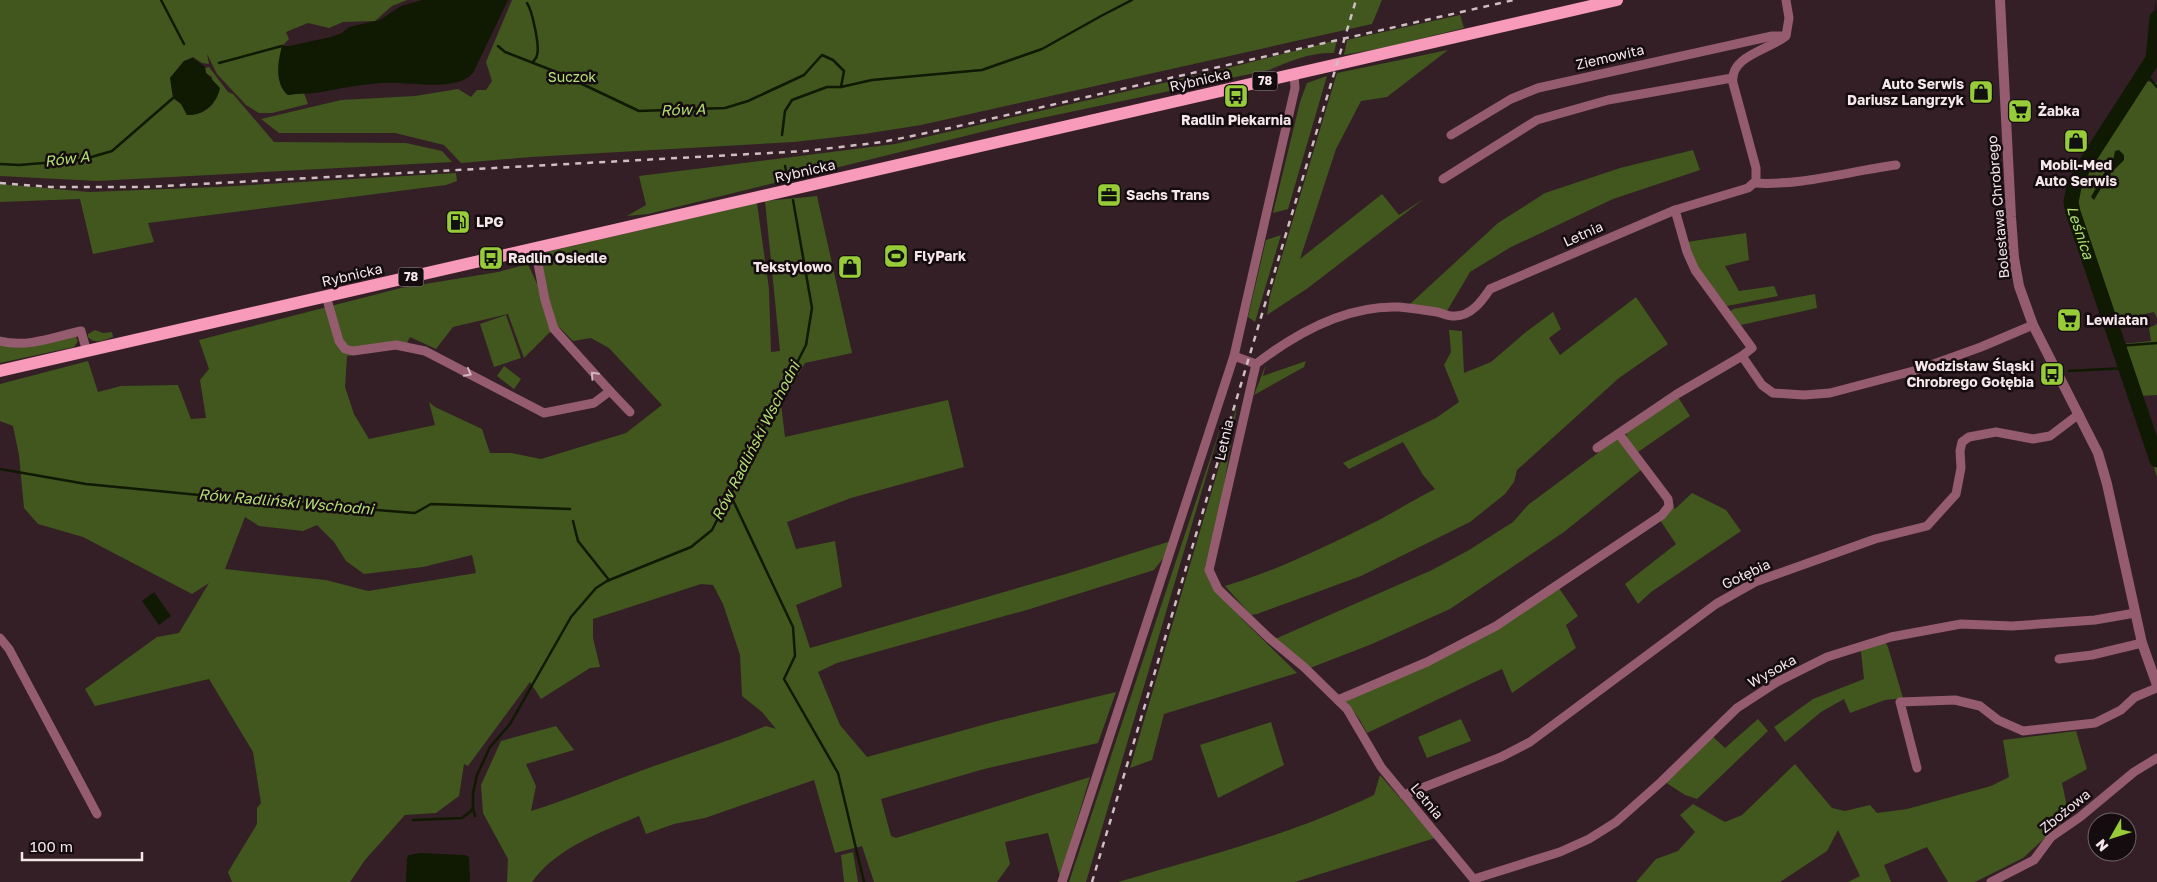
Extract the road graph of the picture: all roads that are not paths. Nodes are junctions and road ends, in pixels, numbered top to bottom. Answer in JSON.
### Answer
{"nodes":[{"id":1,"x":1617,"y":0,"type":"edge"},
{"id":2,"x":1786,"y":0,"type":"edge"},
{"id":3,"x":2000,"y":0,"type":"edge"},
{"id":4,"x":1786,"y":36,"type":"junction"},
{"id":5,"x":1294,"y":74,"type":"junction"},
{"id":6,"x":1732,"y":78,"type":"junction"},
{"id":7,"x":1451,"y":135,"type":"dead end"},
{"id":8,"x":1896,"y":165,"type":"dead end"},
{"id":9,"x":1443,"y":179,"type":"dead end"},
{"id":10,"x":1755,"y":184,"type":"junction"},
{"id":11,"x":1675,"y":210,"type":"junction"},
{"id":12,"x":535,"y":248,"type":"junction"},
{"id":13,"x":326,"y":296,"type":"junction"},
{"id":14,"x":2033,"y":325,"type":"junction"},
{"id":15,"x":0,"y":341,"type":"edge"},
{"id":16,"x":86,"y":352,"type":"junction"},
{"id":17,"x":1234,"y":356,"type":"junction"},
{"id":18,"x":1742,"y":356,"type":"junction"},
{"id":19,"x":1256,"y":364,"type":"junction"},
{"id":20,"x":0,"y":371,"type":"edge"},
{"id":21,"x":610,"y":391,"type":"junction"},
{"id":22,"x":630,"y":412,"type":"dead end"},
{"id":23,"x":2079,"y":414,"type":"junction"},
{"id":24,"x":1618,"y":434,"type":"junction"},
{"id":25,"x":1597,"y":448,"type":"dead end"},
{"id":26,"x":2135,"y":613,"type":"junction"},
{"id":27,"x":0,"y":638,"type":"edge"},
{"id":28,"x":2142,"y":643,"type":"junction"},
{"id":29,"x":2059,"y":659,"type":"dead end"},
{"id":30,"x":2157,"y":687,"type":"edge"},
{"id":31,"x":1338,"y":700,"type":"junction"},
{"id":32,"x":2157,"y":758,"type":"edge"},
{"id":33,"x":1917,"y":768,"type":"dead end"},
{"id":34,"x":1404,"y":795,"type":"junction"},
{"id":35,"x":97,"y":814,"type":"dead end"},
{"id":36,"x":1475,"y":880,"type":"edge"},
{"id":37,"x":1062,"y":882,"type":"edge"},
{"id":38,"x":1991,"y":882,"type":"edge"}],
"edges":[{"from":1,"to":5,"type":"main road","name":"Rybnicka","number":"78"},
{"from":2,"to":4,"type":"street"},
{"from":3,"to":14,"type":"street","name":"Bolesława Chrobrego"},
{"from":4,"to":6,"type":"street"},
{"from":4,"to":7,"type":"street","name":"Ziemowita"},
{"from":5,"to":12,"type":"main road","name":"Rybnicka","number":"78"},
{"from":5,"to":17,"type":"street","name":"Letnia"},
{"from":6,"to":9,"type":"street"},
{"from":6,"to":10,"type":"street"},
{"from":8,"to":10,"type":"street","name":"Letnia"},
{"from":10,"to":11,"type":"street","name":"Letnia"},
{"from":11,"to":18,"type":"street"},
{"from":11,"to":19,"type":"street","name":"Letnia"},
{"from":12,"to":13,"type":"main road","name":"Rybnicka","number":"78"},
{"from":21,"to":12,"type":"street","one_way":true},
{"from":13,"to":16,"type":"main road","name":"Rybnicka","number":"78"},
{"from":13,"to":21,"type":"street","one_way":true},
{"from":14,"to":18,"type":"street"},
{"from":14,"to":23,"type":"street","name":"Bolesława Chrobrego"},
{"from":15,"to":16,"type":"street"},
{"from":16,"to":20,"type":"main road","name":"Rybnicka","number":"78"},
{"from":17,"to":19,"type":"street"},
{"from":17,"to":37,"type":"street","name":"Letnia"},
{"from":18,"to":24,"type":"street"},
{"from":19,"to":31,"type":"street","name":"Letnia"},
{"from":21,"to":22,"type":"street"},
{"from":23,"to":26,"type":"street","name":"Bolesława Chrobrego"},
{"from":23,"to":34,"type":"street","name":"Gołębia"},
{"from":24,"to":25,"type":"street"},
{"from":24,"to":31,"type":"street"},
{"from":26,"to":28,"type":"street","name":"Bolesława Chrobrego"},
{"from":26,"to":36,"type":"street","name":"Wysoka"},
{"from":27,"to":35,"type":"street"},
{"from":28,"to":29,"type":"street"},
{"from":28,"to":30,"type":"street","name":"Bolesława Chrobrego"},
{"from":30,"to":33,"type":"street"},
{"from":31,"to":34,"type":"street","name":"Letnia"},
{"from":32,"to":38,"type":"street","name":"Zbożowa"},
{"from":34,"to":36,"type":"street","name":"Letnia"}]}
